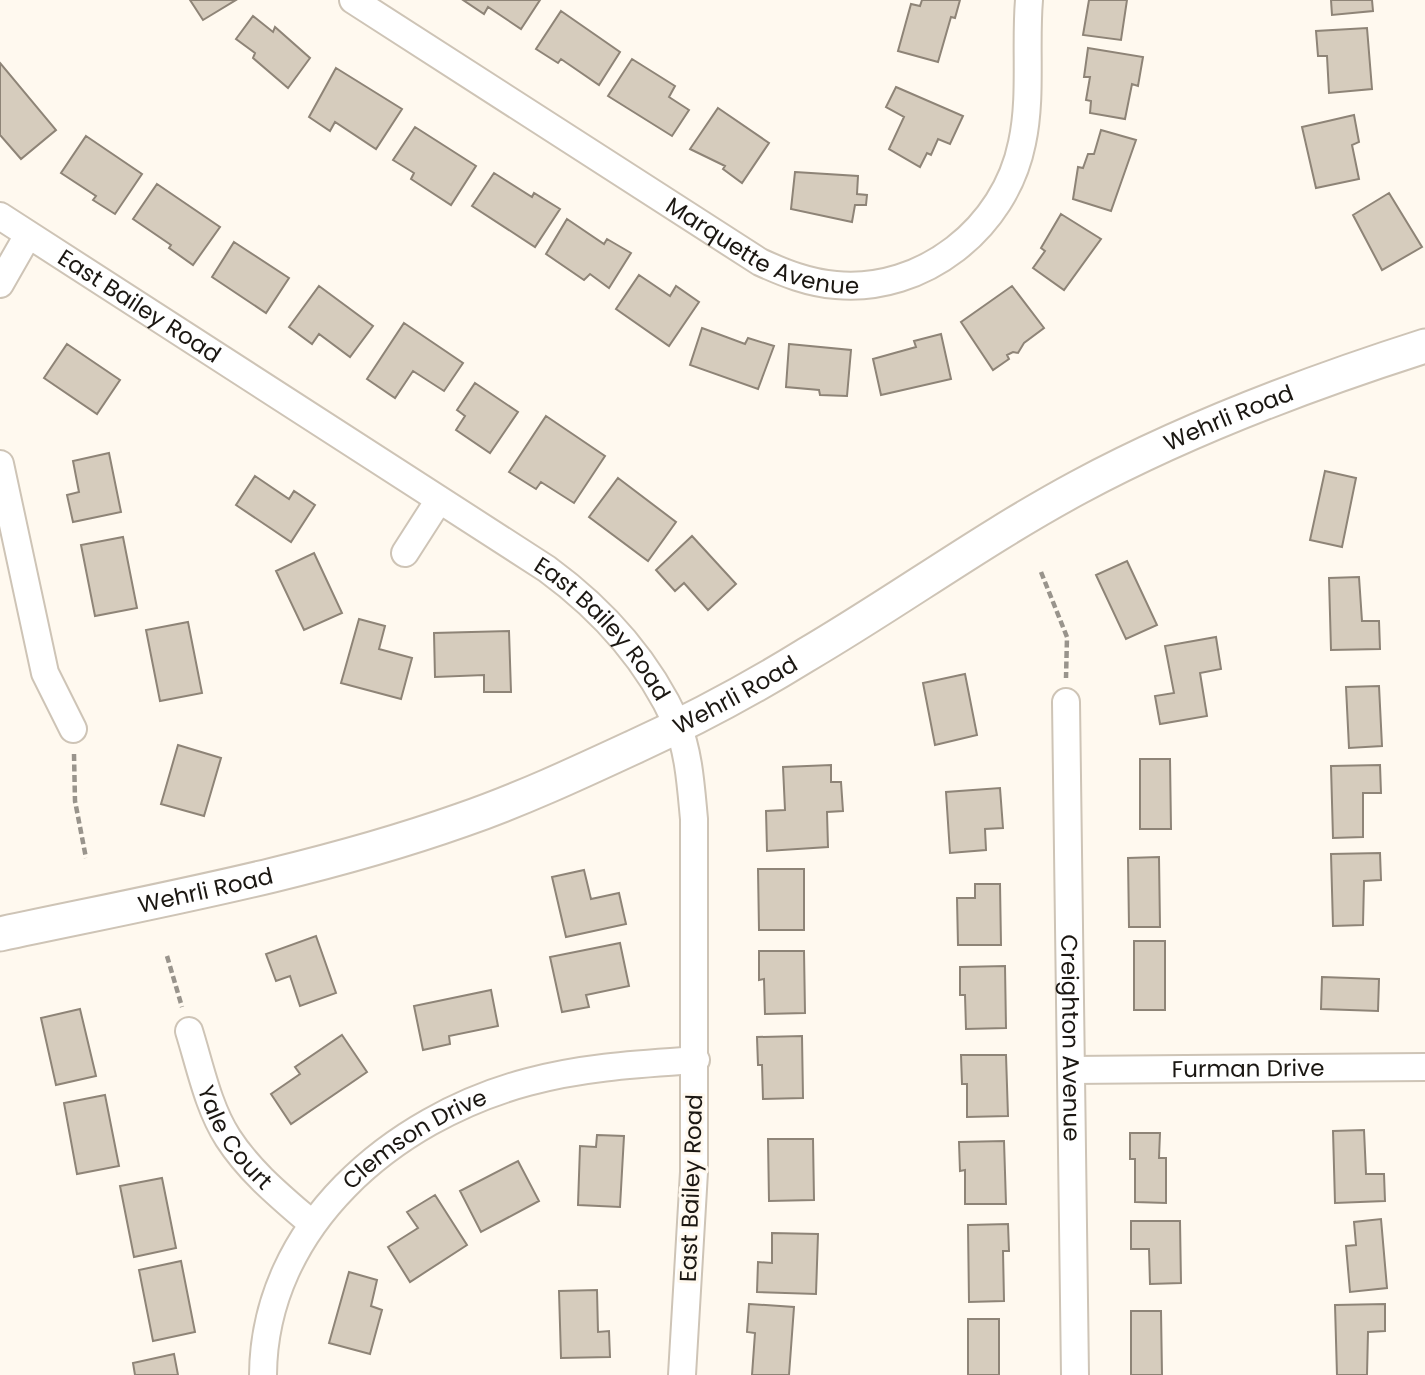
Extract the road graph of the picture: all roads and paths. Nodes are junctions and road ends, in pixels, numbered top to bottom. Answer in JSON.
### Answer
{"nodes":[{"id":1,"x":353,"y":0,"type":"edge"},
{"id":2,"x":1029,"y":0,"type":"edge"},
{"id":3,"x":0,"y":216,"type":"edge"},
{"id":4,"x":28,"y":235,"type":"junction"},
{"id":5,"x":0,"y":284,"type":"edge"},
{"id":6,"x":1425,"y":346,"type":"edge"},
{"id":7,"x":0,"y":464,"type":"edge"},
{"id":8,"x":439,"y":500,"type":"junction"},
{"id":9,"x":405,"y":553,"type":"dead end"},
{"id":10,"x":1041,"y":572,"type":"dead end"},
{"id":11,"x":1066,"y":702,"type":"joint"},
{"id":12,"x":677,"y":725,"type":"junction"},
{"id":13,"x":73,"y":729,"type":"joint"},
{"id":14,"x":86,"y":859,"type":"dead end"},
{"id":15,"x":0,"y":934,"type":"edge"},
{"id":16,"x":167,"y":956,"type":"dead end"},
{"id":17,"x":190,"y":1031,"type":"joint"},
{"id":18,"x":696,"y":1060,"type":"junction"},
{"id":19,"x":1425,"y":1067,"type":"edge"},
{"id":20,"x":1071,"y":1070,"type":"junction"},
{"id":21,"x":311,"y":1223,"type":"junction"},
{"id":22,"x":263,"y":1375,"type":"edge"},
{"id":23,"x":682,"y":1375,"type":"edge"},
{"id":24,"x":1075,"y":1375,"type":"edge"}],
"edges":[{"from":1,"to":2,"type":"street","name":"Marquette Avenue"},
{"from":3,"to":4,"type":"street","name":"East Bailey Road"},
{"from":4,"to":5,"type":"street"},
{"from":4,"to":8,"type":"street","name":"East Bailey Road"},
{"from":6,"to":12,"type":"street","name":"Wehrli Road"},
{"from":7,"to":13,"type":"street"},
{"from":8,"to":9,"type":"street"},
{"from":8,"to":12,"type":"street","name":"East Bailey Road"},
{"from":10,"to":11,"type":"path"},
{"from":11,"to":20,"type":"street","name":"Creighton Avenue"},
{"from":12,"to":15,"type":"street","name":"Wehrli Road"},
{"from":12,"to":18,"type":"street","name":"East Bailey Road"},
{"from":13,"to":14,"type":"path"},
{"from":16,"to":17,"type":"path"},
{"from":17,"to":21,"type":"street","name":"Yale Court"},
{"from":18,"to":21,"type":"street","name":"Clemson Drive"},
{"from":18,"to":23,"type":"street","name":"East Bailey Road"},
{"from":19,"to":20,"type":"street","name":"Furman Drive"},
{"from":20,"to":24,"type":"street","name":"Creighton Avenue"},
{"from":21,"to":22,"type":"street","name":"Clemson Drive"}]}
